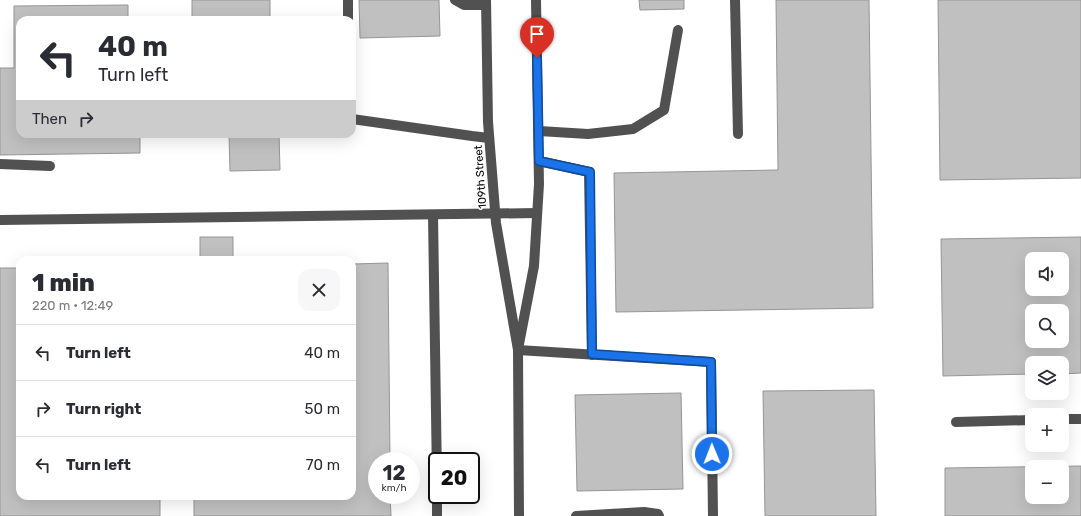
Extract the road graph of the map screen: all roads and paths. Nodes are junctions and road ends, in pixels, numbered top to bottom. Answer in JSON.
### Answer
{"nodes":[{"id":1,"x":348,"y":0,"type":"edge"},
{"id":2,"x":455,"y":0,"type":"edge"},
{"id":3,"x":536,"y":0,"type":"edge"},
{"id":4,"x":735,"y":0,"type":"edge"},
{"id":5,"x":486,"y":3,"type":"edge"},
{"id":6,"x":348,"y":16,"type":"edge"},
{"id":7,"x":678,"y":30,"type":"dead end"},
{"id":8,"x":356,"y":120,"type":"edge"},
{"id":9,"x":539,"y":131,"type":"junction"},
{"id":10,"x":738,"y":134,"type":"dead end"},
{"id":11,"x":489,"y":138,"type":"junction"},
{"id":12,"x":539,"y":161,"type":"junction"},
{"id":13,"x":0,"y":164,"type":"edge"},
{"id":14,"x":50,"y":166,"type":"dead end"},
{"id":15,"x":538,"y":213,"type":"junction"},
{"id":16,"x":495,"y":214,"type":"junction"},
{"id":17,"x":434,"y":215,"type":"junction"},
{"id":18,"x":0,"y":220,"type":"edge"},
{"id":19,"x":518,"y":350,"type":"junction"},
{"id":20,"x":592,"y":354,"type":"junction"},
{"id":21,"x":1069,"y":419,"type":"edge"},
{"id":22,"x":1081,"y":419,"type":"edge"},
{"id":23,"x":1025,"y":420,"type":"edge"},
{"id":24,"x":956,"y":422,"type":"dead end"},
{"id":25,"x":437,"y":452,"type":"edge"},
{"id":26,"x":437,"y":504,"type":"edge"},
{"id":27,"x":438,"y":516,"type":"edge"},
{"id":28,"x":519,"y":516,"type":"edge"},
{"id":29,"x":576,"y":516,"type":"edge"},
{"id":30,"x":660,"y":516,"type":"edge"},
{"id":31,"x":713,"y":516,"type":"edge"}],
"edges":[{"from":1,"to":6,"type":"street"},
{"from":2,"to":5,"type":"street"},
{"from":3,"to":9,"type":"street","name":"109th Street"},
{"from":4,"to":10,"type":"street"},
{"from":5,"to":11,"type":"street","name":"109th Street"},
{"from":7,"to":9,"type":"street"},
{"from":8,"to":11,"type":"street"},
{"from":9,"to":12,"type":"street","name":"109th Street"},
{"from":11,"to":16,"type":"street","name":"109th Street"},
{"from":12,"to":15,"type":"street","name":"109th Street"},
{"from":12,"to":20,"type":"street"},
{"from":13,"to":14,"type":"street"},
{"from":15,"to":16,"type":"street"},
{"from":15,"to":19,"type":"street","name":"109th Street"},
{"from":16,"to":17,"type":"street"},
{"from":16,"to":19,"type":"street","name":"109th Street"},
{"from":17,"to":18,"type":"street"},
{"from":17,"to":25,"type":"street"},
{"from":19,"to":20,"type":"street"},
{"from":19,"to":28,"type":"street","name":"109th Street"},
{"from":20,"to":31,"type":"street"},
{"from":21,"to":22,"type":"street"},
{"from":23,"to":24,"type":"street"},
{"from":26,"to":27,"type":"street"},
{"from":29,"to":30,"type":"street"}]}
